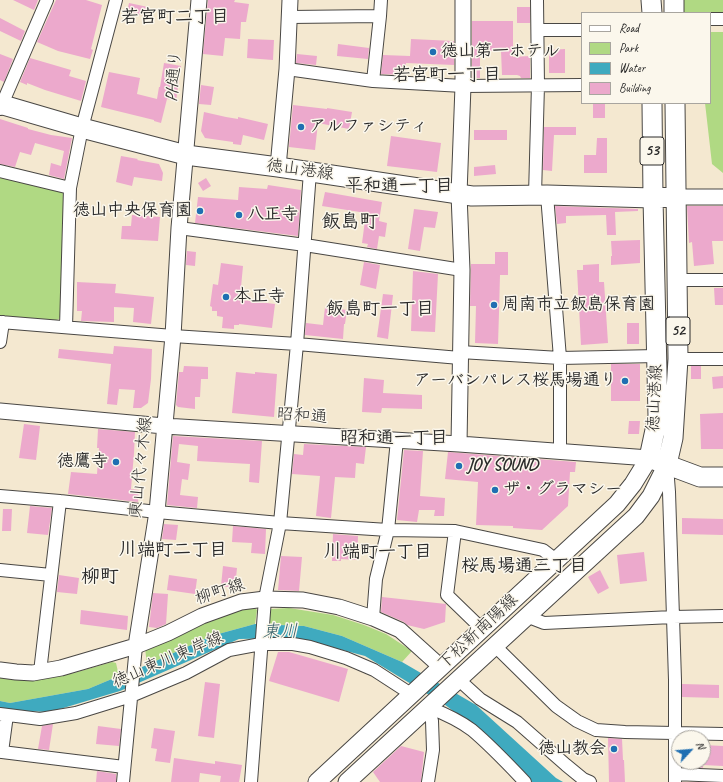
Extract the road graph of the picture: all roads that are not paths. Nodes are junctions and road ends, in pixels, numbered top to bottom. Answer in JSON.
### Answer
{"nodes":[{"id":1,"x":47,"y":0,"type":"edge"},
{"id":2,"x":116,"y":0,"type":"edge"},
{"id":3,"x":199,"y":0,"type":"edge"},
{"id":4,"x":290,"y":0,"type":"edge"},
{"id":5,"x":380,"y":0,"type":"edge"},
{"id":6,"x":463,"y":0,"type":"edge"},
{"id":7,"x":537,"y":0,"type":"edge"},
{"id":8,"x":651,"y":0,"type":"edge"},
{"id":9,"x":674,"y":0,"type":"edge"},
{"id":10,"x":652,"y":12,"type":"edge"},
{"id":11,"x":674,"y":12,"type":"edge"},
{"id":12,"x":290,"y":16,"type":"junction"},
{"id":13,"x":380,"y":16,"type":"junction"},
{"id":14,"x":711,"y":19,"type":"edge"},
{"id":15,"x":723,"y":19,"type":"edge"},
{"id":16,"x":538,"y":30,"type":"junction"},
{"id":17,"x":581,"y":30,"type":"edge"},
{"id":18,"x":287,"y":69,"type":"junction"},
{"id":19,"x":373,"y":81,"type":"junction"},
{"id":20,"x":538,"y":85,"type":"junction"},
{"id":21,"x":581,"y":85,"type":"edge"},
{"id":22,"x":463,"y":86,"type":"junction"},
{"id":23,"x":652,"y":104,"type":"edge"},
{"id":24,"x":675,"y":104,"type":"edge"},
{"id":25,"x":1,"y":106,"type":"edge"},
{"id":26,"x":82,"y":128,"type":"junction"},
{"id":27,"x":186,"y":155,"type":"junction"},
{"id":28,"x":278,"y":167,"type":"junction"},
{"id":29,"x":0,"y":171,"type":"edge"},
{"id":30,"x":310,"y":172,"type":"junction"},
{"id":31,"x":70,"y":188,"type":"junction"},
{"id":32,"x":459,"y":194,"type":"junction"},
{"id":33,"x":541,"y":195,"type":"junction"},
{"id":34,"x":675,"y":197,"type":"junction"},
{"id":35,"x":723,"y":197,"type":"edge"},
{"id":36,"x":653,"y":198,"type":"junction"},
{"id":37,"x":179,"y":228,"type":"junction"},
{"id":38,"x":305,"y":245,"type":"junction"},
{"id":39,"x":462,"y":270,"type":"junction"},
{"id":40,"x":677,"y":280,"type":"junction"},
{"id":41,"x":723,"y":280,"type":"edge"},
{"id":42,"x":2,"y":322,"type":"edge"},
{"id":43,"x":66,"y":327,"type":"junction"},
{"id":44,"x":173,"y":336,"type":"junction"},
{"id":45,"x":0,"y":342,"type":"edge"},
{"id":46,"x":297,"y":344,"type":"junction"},
{"id":47,"x":460,"y":355,"type":"junction"},
{"id":48,"x":657,"y":356,"type":"junction"},
{"id":49,"x":560,"y":358,"type":"junction"},
{"id":50,"x":678,"y":359,"type":"junction"},
{"id":51,"x":723,"y":359,"type":"edge"},
{"id":52,"x":0,"y":411,"type":"edge"},
{"id":53,"x":164,"y":426,"type":"junction"},
{"id":54,"x":288,"y":434,"type":"junction"},
{"id":55,"x":397,"y":440,"type":"junction"},
{"id":56,"x":459,"y":444,"type":"junction"},
{"id":57,"x":560,"y":452,"type":"junction"},
{"id":58,"x":649,"y":458,"type":"junction"},
{"id":59,"x":667,"y":464,"type":"junction"},
{"id":60,"x":723,"y":477,"type":"edge"},
{"id":61,"x":0,"y":496,"type":"edge"},
{"id":62,"x":60,"y":501,"type":"junction"},
{"id":63,"x":157,"y":512,"type":"junction"},
{"id":64,"x":280,"y":523,"type":"junction"},
{"id":65,"x":388,"y":530,"type":"junction"},
{"id":66,"x":455,"y":531,"type":"junction"},
{"id":67,"x":556,"y":560,"type":"junction"},
{"id":68,"x":0,"y":570,"type":"edge"},
{"id":69,"x":51,"y":575,"type":"junction"},
{"id":70,"x":265,"y":599,"type":"junction"},
{"id":71,"x":526,"y":616,"type":"junction"},
{"id":72,"x":723,"y":616,"type":"edge"},
{"id":73,"x":673,"y":617,"type":"junction"},
{"id":74,"x":373,"y":618,"type":"junction"},
{"id":75,"x":481,"y":628,"type":"junction"},
{"id":76,"x":261,"y":644,"type":"junction"},
{"id":77,"x":494,"y":645,"type":"junction"},
{"id":78,"x":135,"y":652,"type":"junction"},
{"id":79,"x":441,"y":667,"type":"junction"},
{"id":80,"x":0,"y":670,"type":"edge"},
{"id":81,"x":40,"y":672,"type":"junction"},
{"id":82,"x":458,"y":679,"type":"junction"},
{"id":83,"x":131,"y":694,"type":"junction"},
{"id":84,"x":412,"y":694,"type":"junction"},
{"id":85,"x":428,"y":707,"type":"junction"},
{"id":86,"x":4,"y":715,"type":"edge"},
{"id":87,"x":675,"y":730,"type":"edge"},
{"id":88,"x":671,"y":733,"type":"edge"},
{"id":89,"x":711,"y":734,"type":"edge"},
{"id":90,"x":723,"y":734,"type":"edge"},
{"id":91,"x":124,"y":767,"type":"junction"},
{"id":92,"x":723,"y":776,"type":"edge"},
{"id":93,"x":675,"y":778,"type":"edge"},
{"id":94,"x":123,"y":782,"type":"edge"},
{"id":95,"x":251,"y":782,"type":"edge"},
{"id":96,"x":317,"y":782,"type":"edge"},
{"id":97,"x":347,"y":782,"type":"edge"},
{"id":98,"x":428,"y":782,"type":"edge"},
{"id":99,"x":525,"y":782,"type":"edge"},
{"id":100,"x":590,"y":782,"type":"edge"}],
"edges":[{"from":1,"to":25,"type":"street"},
{"from":2,"to":26,"type":"street"},
{"from":3,"to":27,"type":"street","name":"PH通り"},
{"from":4,"to":12,"type":"street"},
{"from":5,"to":13,"type":"street"},
{"from":6,"to":22,"type":"street"},
{"from":7,"to":16,"type":"street"},
{"from":8,"to":10,"type":"main road"},
{"from":9,"to":11,"type":"main road"},
{"from":12,"to":13,"type":"street"},
{"from":12,"to":18,"type":"street"},
{"from":13,"to":19,"type":"street"},
{"from":14,"to":15,"type":"street"},
{"from":16,"to":17,"type":"street"},
{"from":16,"to":20,"type":"street"},
{"from":18,"to":19,"type":"street"},
{"from":18,"to":28,"type":"street"},
{"from":19,"to":22,"type":"street"},
{"from":20,"to":21,"type":"street"},
{"from":20,"to":22,"type":"street"},
{"from":20,"to":33,"type":"street"},
{"from":22,"to":32,"type":"street"},
{"from":23,"to":36,"type":"main road","number":"53"},
{"from":24,"to":34,"type":"main road","number":"53"},
{"from":25,"to":26,"type":"main road","name":"徳山港線"},
{"from":26,"to":27,"type":"main road","name":"徳山港線"},
{"from":26,"to":31,"type":"street"},
{"from":27,"to":28,"type":"main road","name":"徳山港線"},
{"from":27,"to":37,"type":"street","name":"東山代々木線"},
{"from":28,"to":30,"type":"main road","name":"徳山港線"},
{"from":29,"to":31,"type":"street"},
{"from":30,"to":32,"type":"main road","name":"徳山港線"},
{"from":30,"to":38,"type":"street"},
{"from":31,"to":43,"type":"street"},
{"from":32,"to":33,"type":"main road","name":"徳山港線"},
{"from":32,"to":39,"type":"street"},
{"from":33,"to":36,"type":"main road","name":"徳山港線"},
{"from":33,"to":49,"type":"street"},
{"from":34,"to":35,"type":"street","name":"徳山港線"},
{"from":34,"to":36,"type":"main road","name":"徳山港線"},
{"from":34,"to":40,"type":"main road","name":"徳山港線","number":"52"},
{"from":36,"to":48,"type":"main road","name":"徳山港線","number":"52"},
{"from":37,"to":38,"type":"street"},
{"from":37,"to":44,"type":"street","name":"東山代々木線"},
{"from":38,"to":39,"type":"street"},
{"from":38,"to":46,"type":"street"},
{"from":39,"to":47,"type":"street"},
{"from":40,"to":41,"type":"street"},
{"from":40,"to":50,"type":"main road","name":"徳山港線","number":"52"},
{"from":42,"to":43,"type":"street"},
{"from":42,"to":45,"type":"street"},
{"from":43,"to":44,"type":"street"},
{"from":44,"to":46,"type":"street"},
{"from":44,"to":53,"type":"street","name":"東山代々木線"},
{"from":46,"to":47,"type":"street"},
{"from":46,"to":54,"type":"street"},
{"from":47,"to":49,"type":"street"},
{"from":47,"to":56,"type":"street"},
{"from":48,"to":49,"type":"street"},
{"from":48,"to":58,"type":"main road","name":"徳山港線","number":"52"},
{"from":49,"to":57,"type":"street"},
{"from":50,"to":51,"type":"street"},
{"from":50,"to":59,"type":"main road","name":"徳山港線","number":"52"},
{"from":52,"to":53,"type":"street","name":"昭和通"},
{"from":53,"to":54,"type":"street","name":"昭和通"},
{"from":53,"to":63,"type":"street","name":"東山代々木線"},
{"from":54,"to":55,"type":"street","name":"昭和通"},
{"from":54,"to":64,"type":"street"},
{"from":55,"to":56,"type":"street","name":"昭和通"},
{"from":55,"to":65,"type":"street"},
{"from":56,"to":57,"type":"street","name":"昭和通"},
{"from":57,"to":58,"type":"street","name":"昭和通"},
{"from":58,"to":59,"type":"main road"},
{"from":58,"to":67,"type":"main road","name":"下松新南陽線"},
{"from":59,"to":60,"type":"main road"},
{"from":59,"to":71,"type":"main road","name":"下松新南陽線"},
{"from":59,"to":73,"type":"street"},
{"from":61,"to":62,"type":"street"},
{"from":62,"to":63,"type":"street"},
{"from":62,"to":69,"type":"street"},
{"from":63,"to":64,"type":"street"},
{"from":63,"to":78,"type":"street","name":"東山代々木線"},
{"from":64,"to":65,"type":"street"},
{"from":64,"to":70,"type":"street"},
{"from":65,"to":66,"type":"street"},
{"from":65,"to":74,"type":"street"},
{"from":66,"to":67,"type":"street"},
{"from":66,"to":75,"type":"street"},
{"from":67,"to":75,"type":"main road","name":"下松新南陽線"},
{"from":68,"to":69,"type":"street"},
{"from":69,"to":81,"type":"street"},
{"from":70,"to":74,"type":"street","name":"柳町線"},
{"from":70,"to":76,"type":"street"},
{"from":70,"to":78,"type":"street","name":"柳町線"},
{"from":71,"to":73,"type":"street"},
{"from":71,"to":77,"type":"main road","name":"下松新南陽線"},
{"from":72,"to":73,"type":"street"},
{"from":73,"to":87,"type":"street"},
{"from":74,"to":79,"type":"street","name":"柳町線"},
{"from":75,"to":79,"type":"main road","name":"下松新南陽線"},
{"from":76,"to":83,"type":"street","name":"徳山東川東岸線"},
{"from":76,"to":84,"type":"street","name":"徳山東川東岸線"},
{"from":76,"to":95,"type":"street"},
{"from":77,"to":82,"type":"main road","name":"下松新南陽線"},
{"from":77,"to":88,"type":"street"},
{"from":78,"to":81,"type":"street","name":"柳町線"},
{"from":78,"to":83,"type":"street","name":"東山代々木線"},
{"from":79,"to":84,"type":"main road","name":"下松新南陽線"},
{"from":80,"to":81,"type":"street","name":"柳町線"},
{"from":82,"to":85,"type":"main road","name":"下松新南陽線"},
{"from":82,"to":100,"type":"street"},
{"from":83,"to":86,"type":"street","name":"徳山東川東岸線"},
{"from":83,"to":91,"type":"street","name":"東山代々木線"},
{"from":84,"to":96,"type":"main road","name":"下松新南陽線"},
{"from":85,"to":97,"type":"main road","name":"下松新南陽線"},
{"from":85,"to":98,"type":"street"},
{"from":85,"to":99,"type":"street"},
{"from":86,"to":91,"type":"street"},
{"from":89,"to":90,"type":"street"},
{"from":91,"to":94,"type":"street","name":"東山代々木線"},
{"from":92,"to":93,"type":"street"}]}
